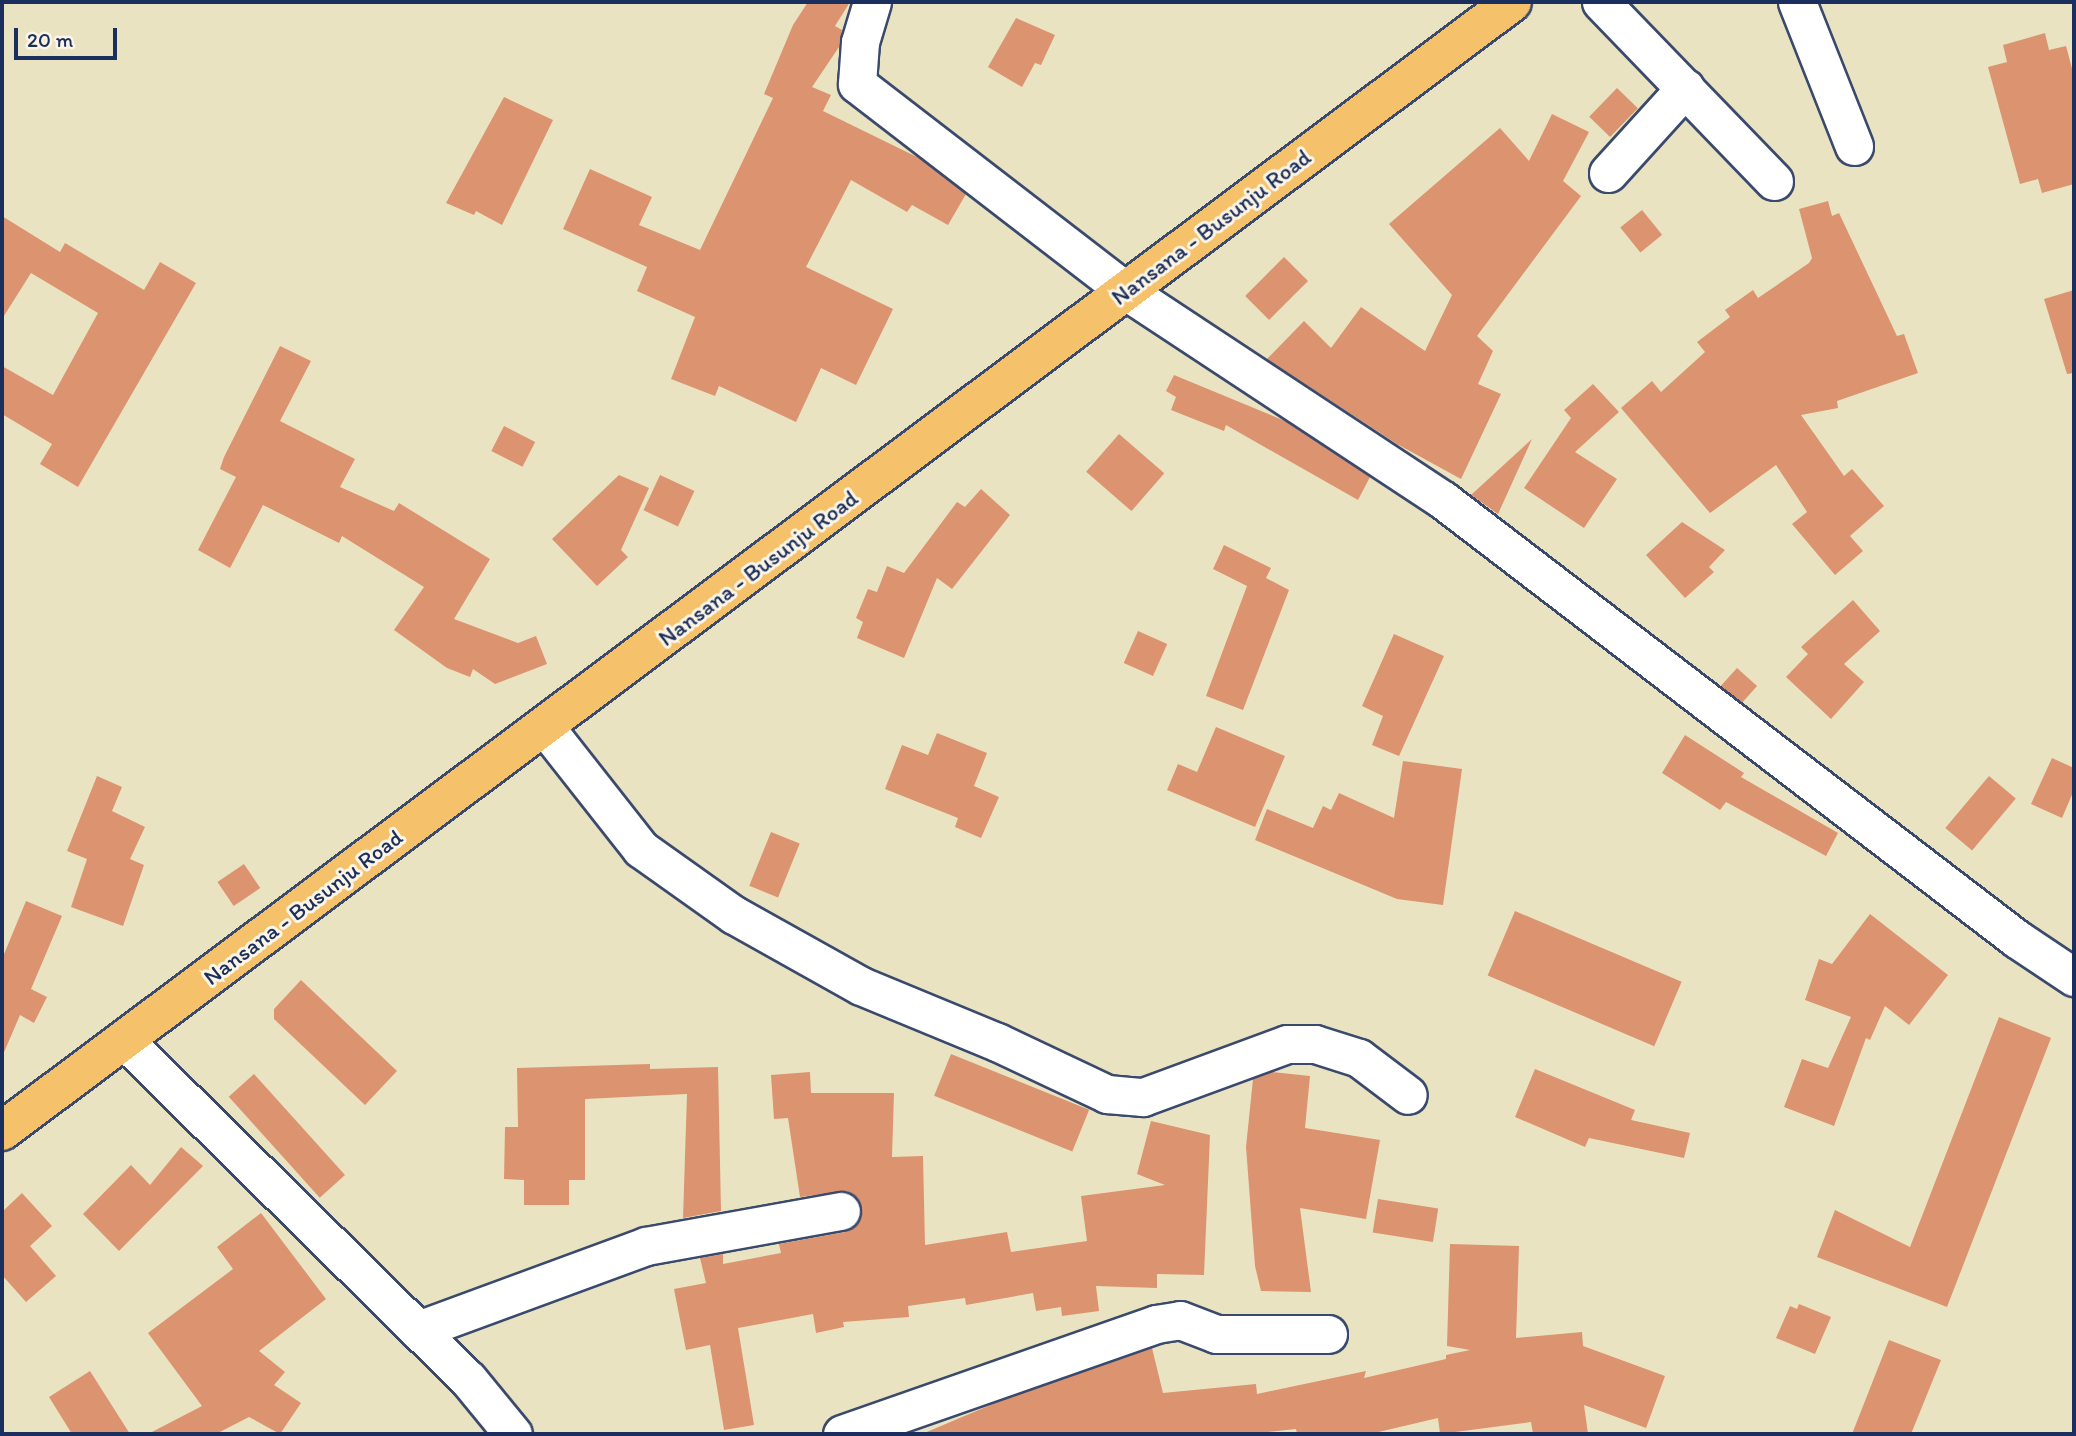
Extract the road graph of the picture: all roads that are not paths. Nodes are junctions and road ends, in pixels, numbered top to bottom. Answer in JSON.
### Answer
{"nodes":[{"id":1,"x":872,"y":2,"type":"edge"},
{"id":2,"x":1512,"y":2,"type":"edge"},
{"id":3,"x":1601,"y":2,"type":"edge"},
{"id":4,"x":1797,"y":2,"type":"edge"},
{"id":5,"x":1685,"y":88,"type":"junction"},
{"id":6,"x":1854,"y":146,"type":"dead end"},
{"id":7,"x":1608,"y":173,"type":"dead end"},
{"id":8,"x":1774,"y":181,"type":"dead end"},
{"id":9,"x":1126,"y":291,"type":"junction"},
{"id":10,"x":545,"y":727,"type":"junction"},
{"id":11,"x":2074,"y":977,"type":"edge"},
{"id":12,"x":124,"y":1040,"type":"junction"},
{"id":13,"x":1408,"y":1095,"type":"dead end"},
{"id":14,"x":2,"y":1131,"type":"edge"},
{"id":15,"x":841,"y":1211,"type":"dead end"},
{"id":16,"x":418,"y":1330,"type":"junction"},
{"id":17,"x":1328,"y":1334,"type":"dead end"},
{"id":18,"x":513,"y":1434,"type":"edge"},
{"id":19,"x":842,"y":1434,"type":"edge"}],
"edges":[{"from":1,"to":9,"type":"street"},
{"from":2,"to":9,"type":"main road","name":"Nansana - Busunju Road"},
{"from":3,"to":5,"type":"street"},
{"from":4,"to":6,"type":"street"},
{"from":5,"to":7,"type":"street"},
{"from":5,"to":8,"type":"street"},
{"from":9,"to":10,"type":"main road","name":"Nansana - Busunju Road"},
{"from":9,"to":11,"type":"street"},
{"from":10,"to":12,"type":"main road","name":"Nansana - Busunju Road"},
{"from":10,"to":13,"type":"street"},
{"from":12,"to":14,"type":"main road","name":"Nansana - Busunju Road"},
{"from":12,"to":16,"type":"street"},
{"from":15,"to":16,"type":"street"},
{"from":16,"to":18,"type":"street"},
{"from":17,"to":19,"type":"street"}]}
